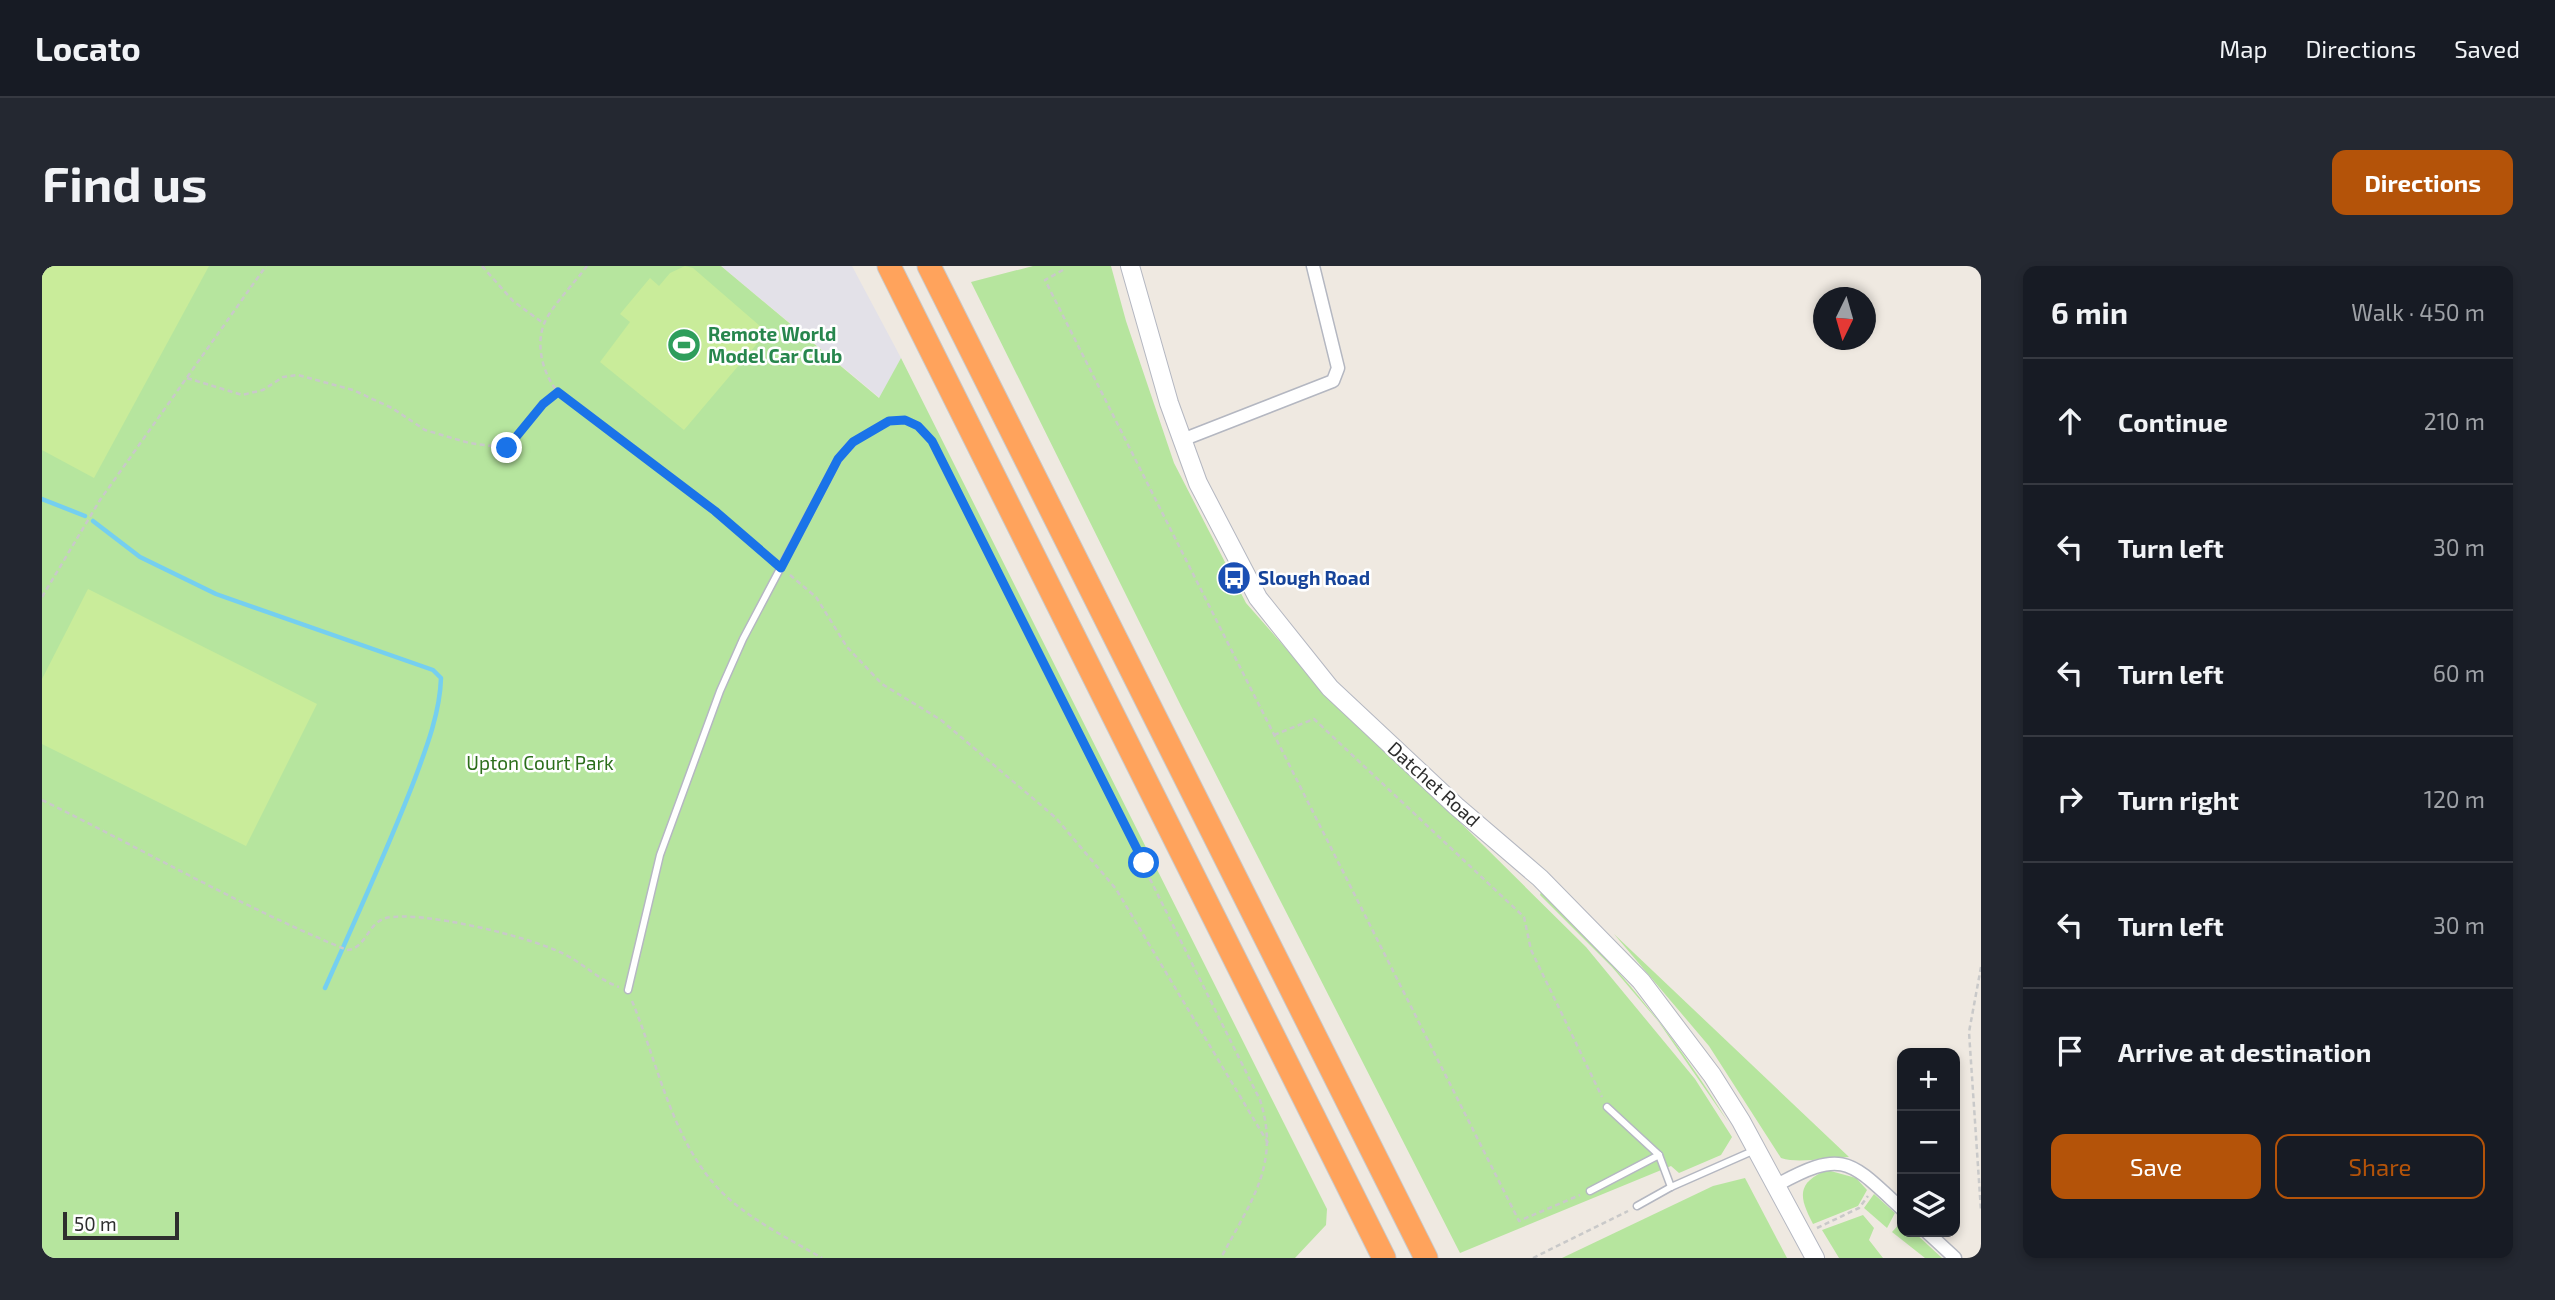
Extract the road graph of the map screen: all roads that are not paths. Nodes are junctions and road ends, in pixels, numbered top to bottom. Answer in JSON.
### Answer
{"nodes":[{"id":1,"x":889,"y":266,"type":"edge"},
{"id":2,"x":929,"y":266,"type":"edge"},
{"id":3,"x":1130,"y":266,"type":"edge"},
{"id":4,"x":1313,"y":266,"type":"edge"},
{"id":5,"x":1182,"y":440,"type":"junction"},
{"id":6,"x":853,"y":442,"type":"road end"},
{"id":7,"x":628,"y":990,"type":"road end"},
{"id":8,"x":1607,"y":1107,"type":"road end"},
{"id":9,"x":1757,"y":1149,"type":"junction"},
{"id":10,"x":1659,"y":1155,"type":"junction"},
{"id":11,"x":1777,"y":1185,"type":"junction"},
{"id":12,"x":1671,"y":1187,"type":"junction"},
{"id":13,"x":1590,"y":1191,"type":"road end"},
{"id":14,"x":1897,"y":1204,"type":"edge"},
{"id":15,"x":1637,"y":1206,"type":"road end"},
{"id":16,"x":1932,"y":1237,"type":"edge"},
{"id":17,"x":1384,"y":1258,"type":"edge"},
{"id":18,"x":1426,"y":1258,"type":"edge"},
{"id":19,"x":1815,"y":1258,"type":"edge"},
{"id":20,"x":1955,"y":1258,"type":"edge"}],
"edges":[{"from":1,"to":17,"type":"highway"},
{"from":2,"to":18,"type":"highway"},
{"from":3,"to":5,"type":"main road","name":"Datchet Road"},
{"from":4,"to":5,"type":"street"},
{"from":5,"to":9,"type":"main road","name":"Datchet Road"},
{"from":6,"to":7,"type":"lane"},
{"from":8,"to":10,"type":"lane"},
{"from":9,"to":11,"type":"main road","name":"Datchet Road"},
{"from":9,"to":12,"type":"lane"},
{"from":10,"to":12,"type":"lane"},
{"from":10,"to":13,"type":"lane"},
{"from":11,"to":14,"type":"street"},
{"from":11,"to":19,"type":"main road","name":"Datchet Road"},
{"from":12,"to":15,"type":"lane"},
{"from":16,"to":20,"type":"street"}]}
